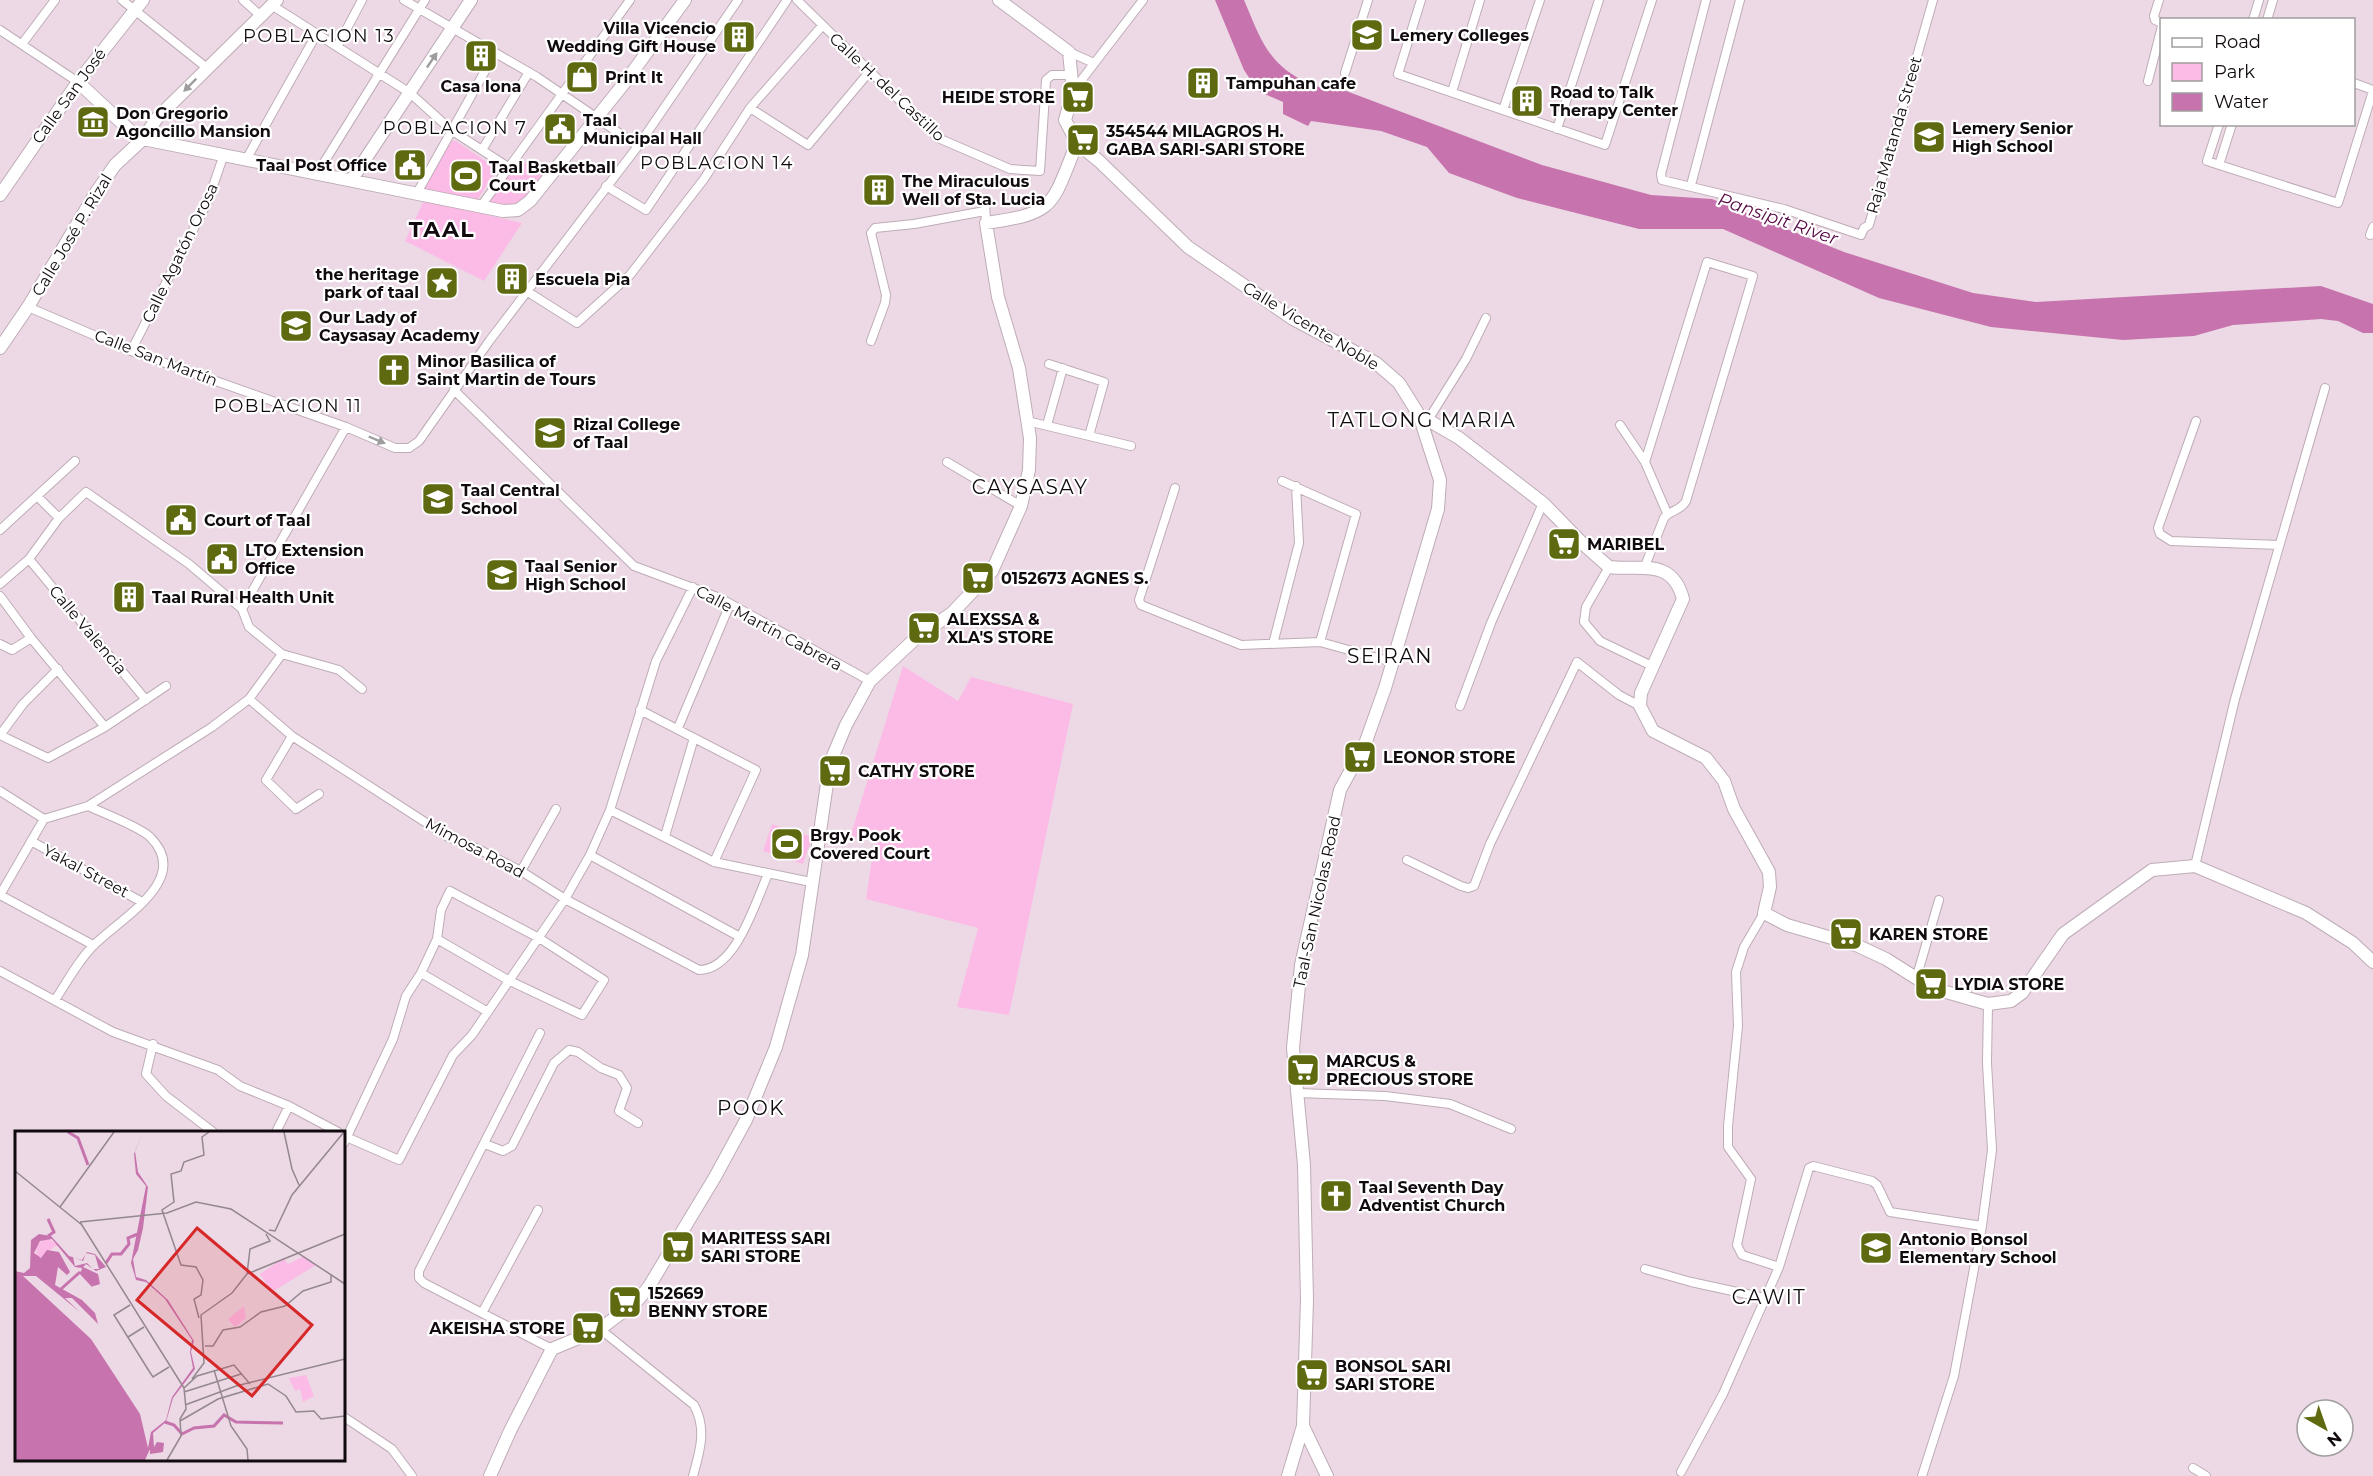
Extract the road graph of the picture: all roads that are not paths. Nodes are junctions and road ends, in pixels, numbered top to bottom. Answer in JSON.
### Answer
{"nodes":[{"id":1,"x":55,"y":0,"type":"edge"},
{"id":2,"x":122,"y":0,"type":"edge"},
{"id":3,"x":143,"y":0,"type":"edge"},
{"id":4,"x":243,"y":0,"type":"edge"},
{"id":5,"x":362,"y":0,"type":"edge"},
{"id":6,"x":404,"y":0,"type":"edge"},
{"id":7,"x":425,"y":0,"type":"edge"},
{"id":8,"x":471,"y":0,"type":"edge"},
{"id":9,"x":628,"y":0,"type":"edge"},
{"id":10,"x":685,"y":0,"type":"edge"},
{"id":11,"x":738,"y":0,"type":"edge"},
{"id":12,"x":787,"y":0,"type":"edge"},
{"id":13,"x":797,"y":0,"type":"edge"},
{"id":14,"x":999,"y":0,"type":"edge"},
{"id":15,"x":1143,"y":0,"type":"edge"},
{"id":16,"x":1368,"y":0,"type":"edge"},
{"id":17,"x":1421,"y":0,"type":"edge"},
{"id":18,"x":1480,"y":0,"type":"edge"},
{"id":19,"x":1540,"y":0,"type":"edge"},
{"id":20,"x":1599,"y":0,"type":"edge"},
{"id":21,"x":1652,"y":0,"type":"edge"},
{"id":22,"x":1707,"y":0,"type":"edge"},
{"id":23,"x":1740,"y":0,"type":"edge"},
{"id":24,"x":1933,"y":0,"type":"edge"},
{"id":25,"x":2159,"y":0,"type":"edge"},
{"id":26,"x":2259,"y":0,"type":"edge"},
{"id":27,"x":2273,"y":0,"type":"edge"},
{"id":28,"x":275,"y":3,"type":"edge"},
{"id":29,"x":419,"y":9,"type":"junction"},
{"id":30,"x":134,"y":10,"type":"junction"},
{"id":31,"x":262,"y":17,"type":"junction"},
{"id":32,"x":2254,"y":18,"type":"edge"},
{"id":33,"x":2268,"y":18,"type":"edge"},
{"id":34,"x":2160,"y":24,"type":"edge"},
{"id":35,"x":822,"y":26,"type":"junction"},
{"id":36,"x":453,"y":28,"type":"junction"},
{"id":37,"x":0,"y":30,"type":"edge"},
{"id":38,"x":2160,"y":33,"type":"edge"},
{"id":39,"x":316,"y":35,"type":"junction"},
{"id":40,"x":22,"y":44,"type":"junction"},
{"id":41,"x":337,"y":47,"type":"junction"},
{"id":42,"x":1069,"y":52,"type":"junction"},
{"id":43,"x":495,"y":53,"type":"junction"},
{"id":44,"x":1094,"y":63,"type":"junction"},
{"id":45,"x":207,"y":68,"type":"junction"},
{"id":46,"x":870,"y":71,"type":"junction"},
{"id":47,"x":529,"y":72,"type":"junction"},
{"id":48,"x":1345,"y":73,"type":"dead end"},
{"id":49,"x":379,"y":74,"type":"junction"},
{"id":50,"x":1071,"y":75,"type":"junction"},
{"id":51,"x":2148,"y":81,"type":"dead end"},
{"id":52,"x":78,"y":82,"type":"junction"},
{"id":53,"x":2355,"y":83,"type":"edge"},
{"id":54,"x":2373,"y":91,"type":"edge"},
{"id":55,"x":1073,"y":92,"type":"junction"},
{"id":56,"x":1452,"y":92,"type":"junction"},
{"id":57,"x":410,"y":93,"type":"junction"},
{"id":58,"x":562,"y":93,"type":"junction"},
{"id":59,"x":750,"y":108,"type":"junction"},
{"id":60,"x":1503,"y":110,"type":"junction"},
{"id":61,"x":598,"y":117,"type":"junction"},
{"id":62,"x":2217,"y":126,"type":"edge"},
{"id":63,"x":2231,"y":126,"type":"edge"},
{"id":64,"x":1557,"y":129,"type":"junction"},
{"id":65,"x":451,"y":130,"type":"junction"},
{"id":66,"x":141,"y":139,"type":"junction"},
{"id":67,"x":1077,"y":143,"type":"junction"},
{"id":68,"x":638,"y":146,"type":"junction"},
{"id":69,"x":482,"y":150,"type":"junction"},
{"id":70,"x":224,"y":154,"type":"junction"},
{"id":71,"x":248,"y":158,"type":"junction"},
{"id":72,"x":2218,"y":165,"type":"junction"},
{"id":73,"x":508,"y":166,"type":"junction"},
{"id":74,"x":318,"y":172,"type":"junction"},
{"id":75,"x":352,"y":179,"type":"junction"},
{"id":76,"x":1691,"y":185,"type":"junction"},
{"id":77,"x":606,"y":186,"type":"junction"},
{"id":78,"x":417,"y":194,"type":"junction"},
{"id":79,"x":0,"y":195,"type":"edge"},
{"id":80,"x":985,"y":201,"type":"dead end"},
{"id":81,"x":481,"y":206,"type":"junction"},
{"id":82,"x":985,"y":217,"type":"junction"},
{"id":83,"x":528,"y":292,"type":"junction"},
{"id":84,"x":28,"y":307,"type":"junction"},
{"id":85,"x":1486,"y":318,"type":"dead end"},
{"id":86,"x":871,"y":341,"type":"dead end"},
{"id":87,"x":0,"y":348,"type":"edge"},
{"id":88,"x":131,"y":351,"type":"junction"},
{"id":89,"x":1049,"y":364,"type":"dead end"},
{"id":90,"x":1063,"y":368,"type":"junction"},
{"id":91,"x":2325,"y":388,"type":"dead end"},
{"id":92,"x":454,"y":390,"type":"junction"},
{"id":93,"x":1424,"y":418,"type":"junction"},
{"id":94,"x":1028,"y":421,"type":"junction"},
{"id":95,"x":2196,"y":421,"type":"dead end"},
{"id":96,"x":1047,"y":425,"type":"junction"},
{"id":97,"x":1620,"y":425,"type":"dead end"},
{"id":98,"x":345,"y":427,"type":"junction"},
{"id":99,"x":1089,"y":436,"type":"junction"},
{"id":100,"x":1131,"y":446,"type":"dead end"},
{"id":101,"x":75,"y":461,"type":"dead end"},
{"id":102,"x":947,"y":462,"type":"dead end"},
{"id":103,"x":1645,"y":462,"type":"junction"},
{"id":104,"x":1282,"y":481,"type":"dead end"},
{"id":105,"x":1296,"y":486,"type":"junction"},
{"id":106,"x":1175,"y":488,"type":"dead end"},
{"id":107,"x":37,"y":496,"type":"junction"},
{"id":108,"x":1543,"y":503,"type":"junction"},
{"id":109,"x":1021,"y":506,"type":"junction"},
{"id":110,"x":1667,"y":513,"type":"junction"},
{"id":111,"x":59,"y":518,"type":"junction"},
{"id":112,"x":0,"y":530,"type":"edge"},
{"id":113,"x":2279,"y":545,"type":"junction"},
{"id":114,"x":29,"y":559,"type":"junction"},
{"id":115,"x":1645,"y":566,"type":"junction"},
{"id":116,"x":1609,"y":567,"type":"junction"},
{"id":117,"x":0,"y":584,"type":"edge"},
{"id":118,"x":693,"y":587,"type":"junction"},
{"id":119,"x":0,"y":596,"type":"edge"},
{"id":120,"x":730,"y":604,"type":"junction"},
{"id":121,"x":242,"y":609,"type":"junction"},
{"id":122,"x":31,"y":638,"type":"junction"},
{"id":123,"x":1320,"y":642,"type":"junction"},
{"id":124,"x":0,"y":644,"type":"edge"},
{"id":125,"x":1272,"y":644,"type":"junction"},
{"id":126,"x":282,"y":654,"type":"junction"},
{"id":127,"x":1392,"y":662,"type":"junction"},
{"id":128,"x":1652,"y":666,"type":"junction"},
{"id":129,"x":58,"y":669,"type":"junction"},
{"id":130,"x":870,"y":681,"type":"junction"},
{"id":131,"x":166,"y":686,"type":"dead end"},
{"id":132,"x":362,"y":689,"type":"dead end"},
{"id":133,"x":249,"y":699,"type":"junction"},
{"id":134,"x":146,"y":700,"type":"junction"},
{"id":135,"x":1460,"y":706,"type":"dead end"},
{"id":136,"x":1640,"y":706,"type":"junction"},
{"id":137,"x":640,"y":710,"type":"junction"},
{"id":138,"x":105,"y":727,"type":"junction"},
{"id":139,"x":678,"y":728,"type":"junction"},
{"id":140,"x":292,"y":736,"type":"junction"},
{"id":141,"x":694,"y":738,"type":"junction"},
{"id":142,"x":0,"y":791,"type":"edge"},
{"id":143,"x":319,"y":794,"type":"dead end"},
{"id":144,"x":88,"y":806,"type":"junction"},
{"id":145,"x":556,"y":809,"type":"dead end"},
{"id":146,"x":609,"y":810,"type":"junction"},
{"id":147,"x":44,"y":819,"type":"junction"},
{"id":148,"x":665,"y":836,"type":"junction"},
{"id":149,"x":30,"y":841,"type":"junction"},
{"id":150,"x":590,"y":855,"type":"junction"},
{"id":151,"x":1407,"y":860,"type":"dead end"},
{"id":152,"x":714,"y":862,"type":"junction"},
{"id":153,"x":2195,"y":866,"type":"junction"},
{"id":154,"x":521,"y":871,"type":"junction"},
{"id":155,"x":768,"y":874,"type":"junction"},
{"id":156,"x":811,"y":882,"type":"junction"},
{"id":157,"x":0,"y":895,"type":"edge"},
{"id":158,"x":565,"y":899,"type":"junction"},
{"id":159,"x":1939,"y":900,"type":"dead end"},
{"id":160,"x":142,"y":902,"type":"junction"},
{"id":161,"x":1764,"y":913,"type":"junction"},
{"id":162,"x":740,"y":937,"type":"junction"},
{"id":163,"x":539,"y":938,"type":"junction"},
{"id":164,"x":437,"y":939,"type":"junction"},
{"id":165,"x":93,"y":945,"type":"junction"},
{"id":166,"x":2373,"y":962,"type":"edge"},
{"id":167,"x":0,"y":971,"type":"edge"},
{"id":168,"x":421,"y":973,"type":"junction"},
{"id":169,"x":1916,"y":979,"type":"junction"},
{"id":170,"x":508,"y":980,"type":"junction"},
{"id":171,"x":55,"y":1000,"type":"junction"},
{"id":172,"x":1988,"y":1004,"type":"junction"},
{"id":173,"x":488,"y":1012,"type":"junction"},
{"id":174,"x":540,"y":1033,"type":"dead end"},
{"id":175,"x":153,"y":1044,"type":"junction"},
{"id":176,"x":1297,"y":1093,"type":"junction"},
{"id":177,"x":288,"y":1106,"type":"junction"},
{"id":178,"x":638,"y":1123,"type":"dead end"},
{"id":179,"x":1511,"y":1130,"type":"dead end"},
{"id":180,"x":212,"y":1131,"type":"edge"},
{"id":181,"x":276,"y":1131,"type":"edge"},
{"id":182,"x":336,"y":1131,"type":"edge"},
{"id":183,"x":345,"y":1139,"type":"edge"},
{"id":184,"x":485,"y":1144,"type":"junction"},
{"id":185,"x":538,"y":1210,"type":"dead end"},
{"id":186,"x":1982,"y":1226,"type":"junction"},
{"id":187,"x":1779,"y":1267,"type":"junction"},
{"id":188,"x":1644,"y":1269,"type":"dead end"},
{"id":189,"x":1765,"y":1298,"type":"junction"},
{"id":190,"x":482,"y":1313,"type":"junction"},
{"id":191,"x":600,"y":1329,"type":"junction"},
{"id":192,"x":552,"y":1348,"type":"junction"},
{"id":193,"x":345,"y":1418,"type":"edge"},
{"id":194,"x":1303,"y":1426,"type":"junction"},
{"id":195,"x":2193,"y":1468,"type":"dead end"},
{"id":196,"x":1681,"y":1472,"type":"dead end"},
{"id":197,"x":412,"y":1476,"type":"edge"},
{"id":198,"x":490,"y":1476,"type":"edge"},
{"id":199,"x":693,"y":1476,"type":"edge"},
{"id":200,"x":1288,"y":1476,"type":"edge"},
{"id":201,"x":1327,"y":1476,"type":"edge"},
{"id":202,"x":1922,"y":1476,"type":"edge"},
{"id":203,"x":2206,"y":1476,"type":"edge"}],
"edges":[{"from":1,"to":40,"type":"street"},
{"from":2,"to":30,"type":"street"},
{"from":3,"to":30,"type":"street","name":"Calle San José"},
{"from":4,"to":31,"type":"street"},
{"from":5,"to":41,"type":"street"},
{"from":6,"to":29,"type":"street"},
{"from":7,"to":29,"type":"street"},
{"from":8,"to":36,"type":"street"},
{"from":9,"to":58,"type":"street"},
{"from":10,"to":61,"type":"street"},
{"from":11,"to":68,"type":"street"},
{"from":12,"to":77,"type":"street"},
{"from":13,"to":35,"type":"street","name":"Calle H. del Castillo"},
{"from":14,"to":42,"type":"street"},
{"from":15,"to":44,"type":"street"},
{"from":16,"to":48,"type":"street"},
{"from":17,"to":56,"type":"street"},
{"from":18,"to":56,"type":"street"},
{"from":19,"to":60,"type":"street"},
{"from":20,"to":64,"type":"street"},
{"from":21,"to":64,"type":"street"},
{"from":22,"to":76,"type":"street","name":"Raja Matanda Street"},
{"from":23,"to":76,"type":"street"},
{"from":24,"to":76,"type":"street","name":"Raja Matanda Street"},
{"from":25,"to":34,"type":"street"},
{"from":26,"to":32,"type":"street"},
{"from":27,"to":33,"type":"street"},
{"from":28,"to":31,"type":"street","name":"Calle José P. Rizal"},
{"from":28,"to":39,"type":"street"},
{"from":29,"to":36,"type":"street"},
{"from":29,"to":49,"type":"street"},
{"from":30,"to":45,"type":"street"},
{"from":30,"to":52,"type":"street","name":"Calle San José"},
{"from":31,"to":45,"type":"street","name":"Calle José P. Rizal"},
{"from":35,"to":46,"type":"street","name":"Calle H. del Castillo"},
{"from":35,"to":59,"type":"street"},
{"from":36,"to":43,"type":"street"},
{"from":57,"to":36,"type":"street","one_way":true},
{"from":37,"to":40,"type":"street"},
{"from":38,"to":51,"type":"street"},
{"from":39,"to":41,"type":"street"},
{"from":39,"to":71,"type":"street"},
{"from":40,"to":52,"type":"street"},
{"from":41,"to":49,"type":"street"},
{"from":42,"to":44,"type":"street"},
{"from":42,"to":50,"type":"street","name":"Calle Vicente Noble"},
{"from":43,"to":47,"type":"street"},
{"from":43,"to":65,"type":"street"},
{"from":44,"to":55,"type":"street"},
{"from":45,"to":66,"type":"street","name":"Calle José P. Rizal","one_way":true},
{"from":46,"to":50,"type":"street","name":"Calle H. del Castillo"},
{"from":46,"to":59,"type":"street"},
{"from":47,"to":58,"type":"street"},
{"from":47,"to":69,"type":"street"},
{"from":49,"to":57,"type":"street"},
{"from":49,"to":74,"type":"street"},
{"from":50,"to":55,"type":"street","name":"Calle Vicente Noble"},
{"from":52,"to":66,"type":"street"},
{"from":52,"to":79,"type":"street","name":"Calle San José"},
{"from":53,"to":54,"type":"street"},
{"from":54,"to":72,"type":"street"},
{"from":55,"to":67,"type":"street","name":"Calle Vicente Noble"},
{"from":56,"to":60,"type":"street"},
{"from":57,"to":65,"type":"street"},
{"from":57,"to":75,"type":"street"},
{"from":58,"to":61,"type":"street"},
{"from":58,"to":73,"type":"street"},
{"from":59,"to":83,"type":"street"},
{"from":60,"to":64,"type":"street"},
{"from":61,"to":68,"type":"street"},
{"from":61,"to":81,"type":"street"},
{"from":62,"to":72,"type":"street"},
{"from":63,"to":72,"type":"street"},
{"from":65,"to":69,"type":"street"},
{"from":65,"to":78,"type":"street"},
{"from":66,"to":70,"type":"street"},
{"from":66,"to":84,"type":"street","name":"Calle José P. Rizal"},
{"from":67,"to":82,"type":"street"},
{"from":67,"to":93,"type":"street","name":"Calle Vicente Noble"},
{"from":68,"to":77,"type":"street"},
{"from":69,"to":73,"type":"street"},
{"from":70,"to":71,"type":"street"},
{"from":70,"to":88,"type":"street","name":"Calle Agatón Orosa"},
{"from":71,"to":74,"type":"street"},
{"from":73,"to":81,"type":"street"},
{"from":74,"to":75,"type":"street"},
{"from":75,"to":78,"type":"street"},
{"from":77,"to":83,"type":"street"},
{"from":78,"to":81,"type":"street"},
{"from":80,"to":82,"type":"street"},
{"from":82,"to":86,"type":"street"},
{"from":82,"to":94,"type":"street"},
{"from":83,"to":92,"type":"street"},
{"from":84,"to":87,"type":"street","name":"Calle José P. Rizal"},
{"from":84,"to":88,"type":"street","name":"Calle San Martín"},
{"from":85,"to":93,"type":"street"},
{"from":88,"to":98,"type":"street","name":"Calle San Martín"},
{"from":89,"to":90,"type":"street"},
{"from":90,"to":96,"type":"street"},
{"from":90,"to":99,"type":"street"},
{"from":91,"to":113,"type":"street"},
{"from":98,"to":92,"type":"street","name":"Calle San Martín","one_way":true},
{"from":92,"to":118,"type":"street","name":"Calle Martín Cabrera"},
{"from":93,"to":108,"type":"street","name":"Calle Vicente Noble"},
{"from":93,"to":127,"type":"street","name":"Taal-San Nicolas Road"},
{"from":94,"to":96,"type":"street"},
{"from":94,"to":109,"type":"street"},
{"from":95,"to":113,"type":"street"},
{"from":96,"to":99,"type":"street"},
{"from":97,"to":103,"type":"street"},
{"from":98,"to":121,"type":"street"},
{"from":99,"to":100,"type":"street"},
{"from":101,"to":107,"type":"street"},
{"from":102,"to":109,"type":"street"},
{"from":103,"to":110,"type":"street"},
{"from":103,"to":110,"type":"street"},
{"from":104,"to":105,"type":"street"},
{"from":105,"to":123,"type":"street"},
{"from":105,"to":125,"type":"street"},
{"from":106,"to":125,"type":"street"},
{"from":107,"to":111,"type":"street"},
{"from":107,"to":112,"type":"street"},
{"from":108,"to":116,"type":"street","name":"Calle Vicente Noble"},
{"from":108,"to":135,"type":"street"},
{"from":109,"to":130,"type":"street"},
{"from":110,"to":115,"type":"street"},
{"from":111,"to":114,"type":"street"},
{"from":111,"to":121,"type":"street"},
{"from":113,"to":153,"type":"street"},
{"from":114,"to":117,"type":"street"},
{"from":114,"to":134,"type":"street","name":"Calle Valencia"},
{"from":115,"to":116,"type":"street"},
{"from":115,"to":128,"type":"street"},
{"from":116,"to":128,"type":"street"},
{"from":118,"to":120,"type":"street","name":"Calle Martín Cabrera"},
{"from":118,"to":137,"type":"street"},
{"from":119,"to":122,"type":"street"},
{"from":120,"to":130,"type":"street","name":"Calle Martín Cabrera"},
{"from":120,"to":139,"type":"street"},
{"from":121,"to":126,"type":"street"},
{"from":122,"to":124,"type":"street"},
{"from":122,"to":129,"type":"street"},
{"from":123,"to":125,"type":"street"},
{"from":123,"to":127,"type":"street"},
{"from":126,"to":132,"type":"street"},
{"from":126,"to":133,"type":"street"},
{"from":127,"to":176,"type":"street","name":"Taal-San Nicolas Road"},
{"from":128,"to":136,"type":"street"},
{"from":129,"to":138,"type":"street"},
{"from":129,"to":138,"type":"street"},
{"from":130,"to":156,"type":"street"},
{"from":131,"to":134,"type":"street"},
{"from":133,"to":140,"type":"street","name":"Mimosa Road"},
{"from":133,"to":144,"type":"street"},
{"from":134,"to":138,"type":"street"},
{"from":136,"to":151,"type":"street"},
{"from":136,"to":161,"type":"street"},
{"from":137,"to":139,"type":"street"},
{"from":137,"to":146,"type":"street"},
{"from":139,"to":141,"type":"street"},
{"from":140,"to":143,"type":"street"},
{"from":140,"to":154,"type":"street","name":"Mimosa Road"},
{"from":141,"to":148,"type":"street"},
{"from":141,"to":152,"type":"street"},
{"from":142,"to":147,"type":"street"},
{"from":144,"to":147,"type":"street"},
{"from":144,"to":160,"type":"street"},
{"from":145,"to":154,"type":"street"},
{"from":146,"to":148,"type":"street"},
{"from":146,"to":150,"type":"street"},
{"from":147,"to":149,"type":"street"},
{"from":148,"to":152,"type":"street"},
{"from":149,"to":157,"type":"street"},
{"from":149,"to":160,"type":"street","name":"Yakal Street"},
{"from":150,"to":158,"type":"street"},
{"from":150,"to":162,"type":"street"},
{"from":152,"to":155,"type":"street"},
{"from":153,"to":166,"type":"street"},
{"from":153,"to":172,"type":"street"},
{"from":154,"to":158,"type":"street","name":"Mimosa Road"},
{"from":155,"to":156,"type":"street"},
{"from":155,"to":162,"type":"street"},
{"from":156,"to":191,"type":"street"},
{"from":157,"to":165,"type":"street"},
{"from":158,"to":162,"type":"street","name":"Mimosa Road"},
{"from":158,"to":163,"type":"street"},
{"from":159,"to":169,"type":"street"},
{"from":160,"to":165,"type":"street"},
{"from":161,"to":169,"type":"street"},
{"from":161,"to":187,"type":"street"},
{"from":163,"to":164,"type":"street"},
{"from":163,"to":170,"type":"street"},
{"from":163,"to":170,"type":"street"},
{"from":164,"to":168,"type":"street"},
{"from":164,"to":170,"type":"street"},
{"from":165,"to":171,"type":"street"},
{"from":167,"to":171,"type":"street"},
{"from":168,"to":173,"type":"street"},
{"from":168,"to":183,"type":"street"},
{"from":169,"to":172,"type":"street"},
{"from":170,"to":173,"type":"street"},
{"from":171,"to":175,"type":"street"},
{"from":172,"to":186,"type":"street"},
{"from":173,"to":183,"type":"street"},
{"from":174,"to":184,"type":"street"},
{"from":175,"to":177,"type":"street"},
{"from":175,"to":180,"type":"street"},
{"from":176,"to":179,"type":"street"},
{"from":176,"to":194,"type":"street","name":"Taal-San Nicolas Road"},
{"from":177,"to":181,"type":"street"},
{"from":177,"to":182,"type":"street"},
{"from":178,"to":184,"type":"street"},
{"from":184,"to":190,"type":"street"},
{"from":185,"to":190,"type":"street"},
{"from":186,"to":187,"type":"street"},
{"from":186,"to":202,"type":"street"},
{"from":187,"to":189,"type":"street"},
{"from":188,"to":189,"type":"street"},
{"from":189,"to":196,"type":"street"},
{"from":190,"to":192,"type":"street"},
{"from":191,"to":192,"type":"street"},
{"from":191,"to":199,"type":"street"},
{"from":192,"to":198,"type":"street"},
{"from":193,"to":197,"type":"street"},
{"from":194,"to":200,"type":"street"},
{"from":194,"to":201,"type":"street","name":"Taal-San Nicolas Road"},
{"from":195,"to":203,"type":"street"}]}
